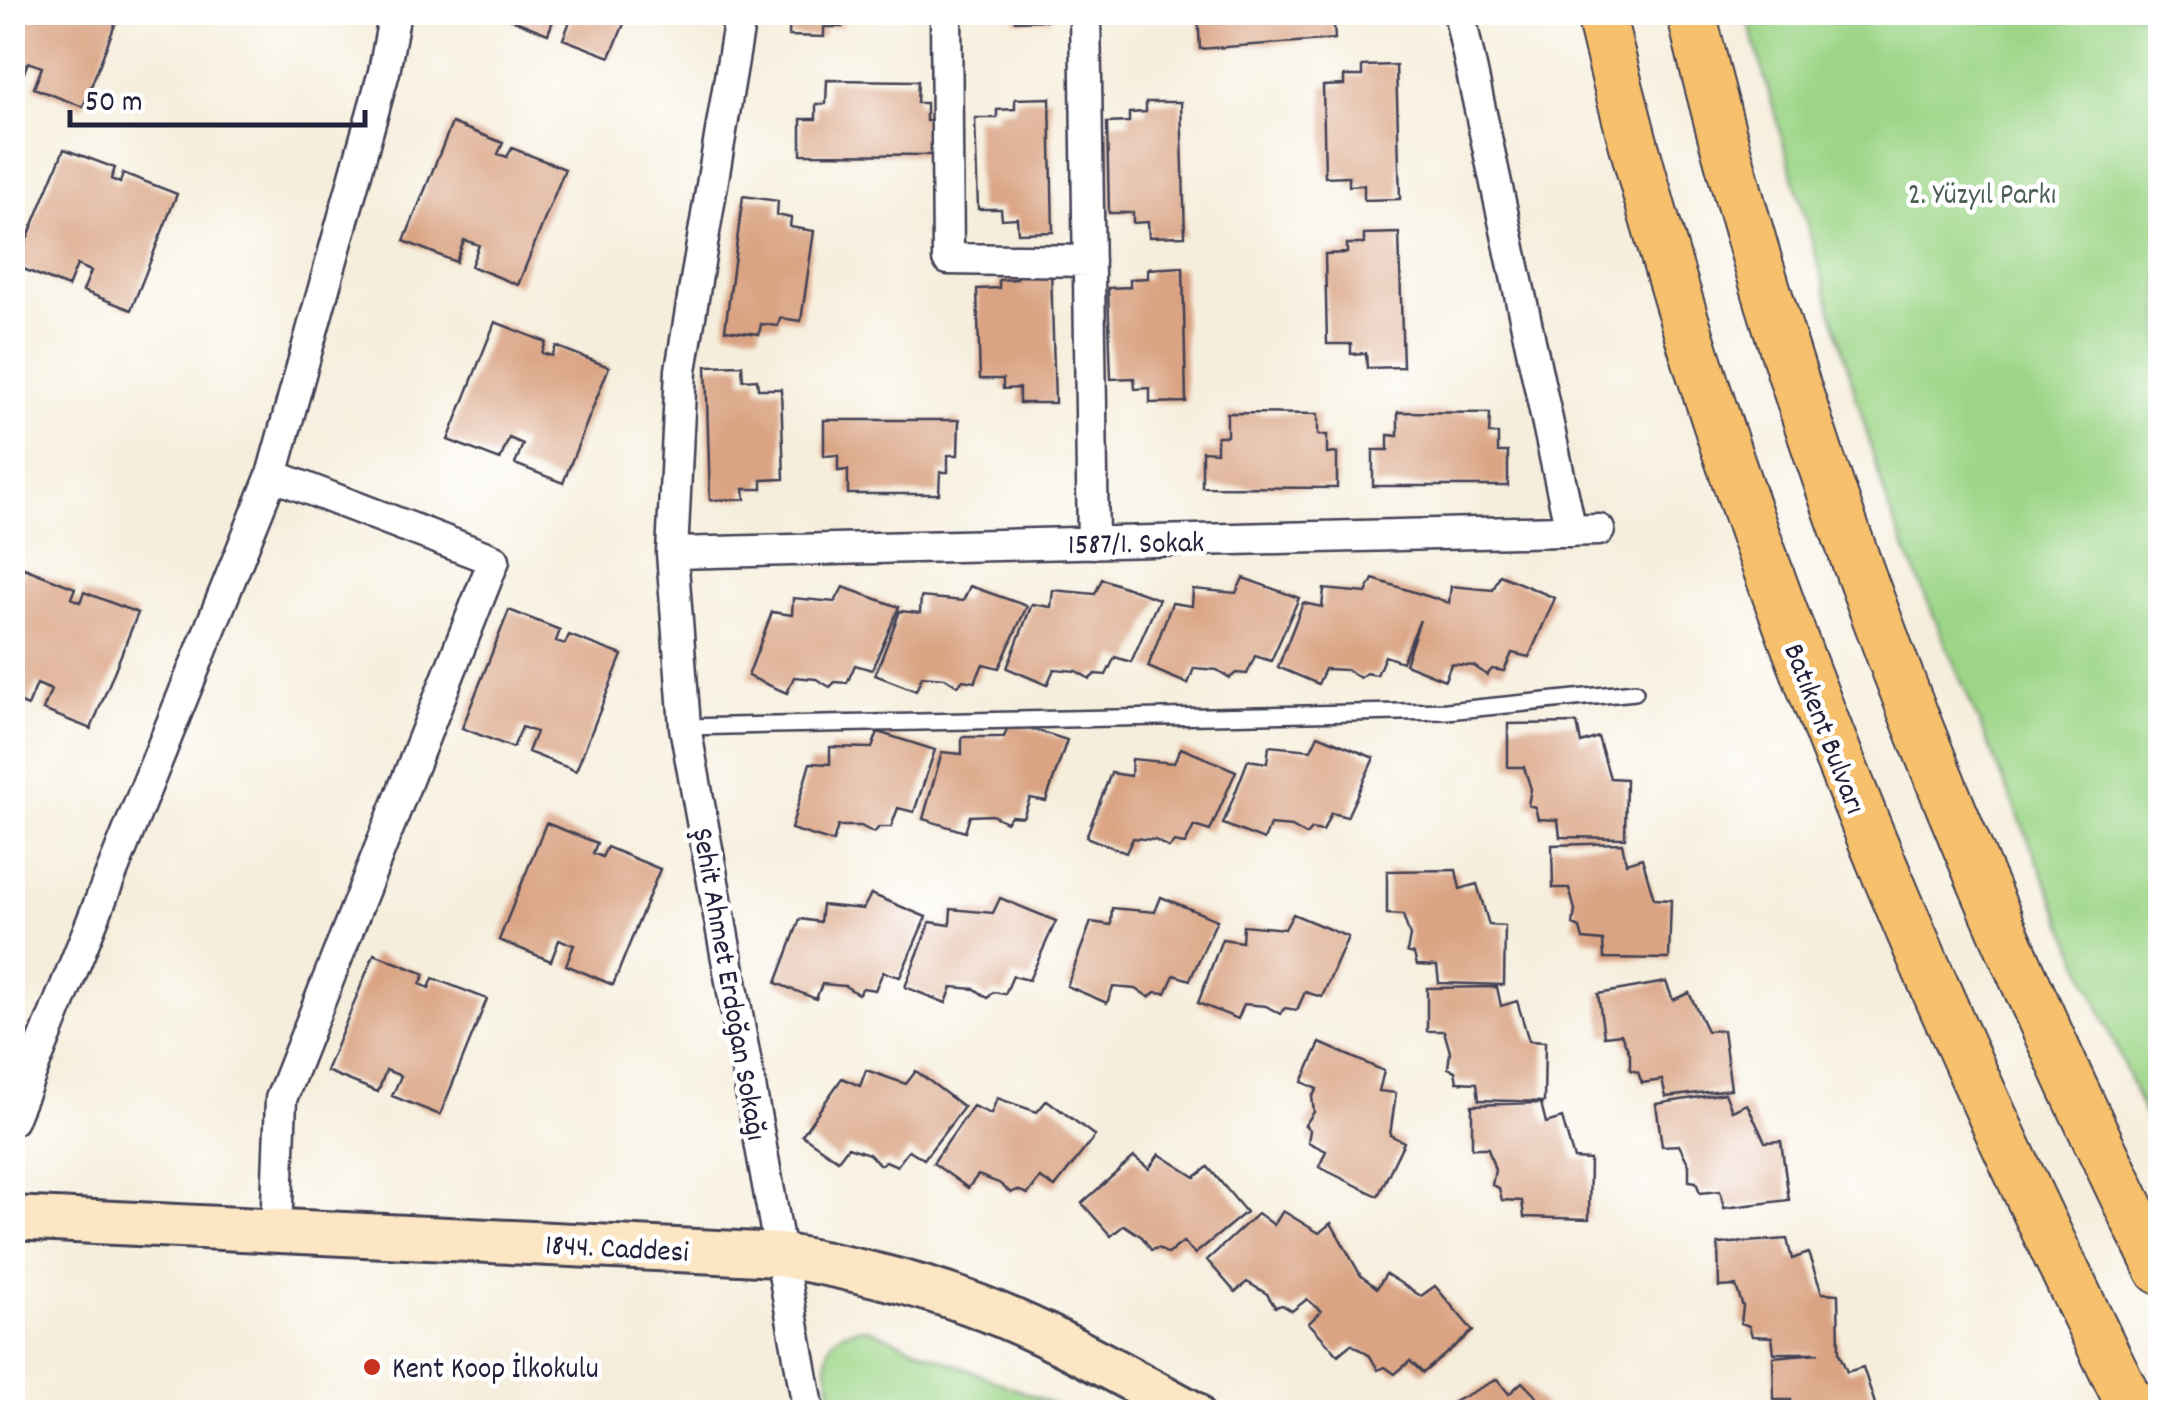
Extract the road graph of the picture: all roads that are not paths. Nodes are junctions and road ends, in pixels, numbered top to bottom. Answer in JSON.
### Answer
{"nodes":[{"id":1,"x":395,"y":12,"type":"edge"},
{"id":2,"x":741,"y":12,"type":"edge"},
{"id":3,"x":946,"y":12,"type":"edge"},
{"id":4,"x":1085,"y":12,"type":"edge"},
{"id":5,"x":1459,"y":12,"type":"edge"},
{"id":6,"x":1600,"y":12,"type":"edge"},
{"id":7,"x":1690,"y":12,"type":"edge"},
{"id":8,"x":1089,"y":261,"type":"junction"},
{"id":9,"x":272,"y":475,"type":"junction"},
{"id":10,"x":1093,"y":543,"type":"junction"},
{"id":11,"x":672,"y":553,"type":"junction"},
{"id":12,"x":1635,"y":692,"type":"dead end"},
{"id":13,"x":686,"y":728,"type":"junction"},
{"id":14,"x":12,"y":1120,"type":"edge"},
{"id":15,"x":12,"y":1218,"type":"edge"},
{"id":16,"x":276,"y":1232,"type":"junction"},
{"id":17,"x":780,"y":1255,"type":"junction"},
{"id":18,"x":2160,"y":1270,"type":"edge"},
{"id":19,"x":808,"y":1412,"type":"edge"},
{"id":20,"x":1191,"y":1412,"type":"edge"},
{"id":21,"x":2134,"y":1412,"type":"edge"}],
"edges":[{"from":1,"to":9,"type":"street"},
{"from":2,"to":11,"type":"street","name":"Şehit Ahmet Erdoğan Sokağı"},
{"from":3,"to":8,"type":"street"},
{"from":4,"to":8,"type":"street"},
{"from":5,"to":10,"type":"street","name":"1587/1. Sokak"},
{"from":6,"to":21,"type":"main road","name":"Batıkent Bulvarı"},
{"from":7,"to":18,"type":"main road"},
{"from":8,"to":10,"type":"street"},
{"from":9,"to":14,"type":"street"},
{"from":9,"to":16,"type":"street"},
{"from":10,"to":11,"type":"street","name":"1587/1. Sokak"},
{"from":11,"to":13,"type":"street","name":"Şehit Ahmet Erdoğan Sokağı"},
{"from":12,"to":13,"type":"lane"},
{"from":13,"to":17,"type":"street","name":"Şehit Ahmet Erdoğan Sokağı"},
{"from":15,"to":16,"type":"street","name":"1844. Caddesi"},
{"from":16,"to":17,"type":"street","name":"1844. Caddesi"},
{"from":17,"to":19,"type":"street","name":"Şehit Ahmet Erdoğan Sokağı"},
{"from":17,"to":20,"type":"street","name":"1844. Caddesi"}]}
